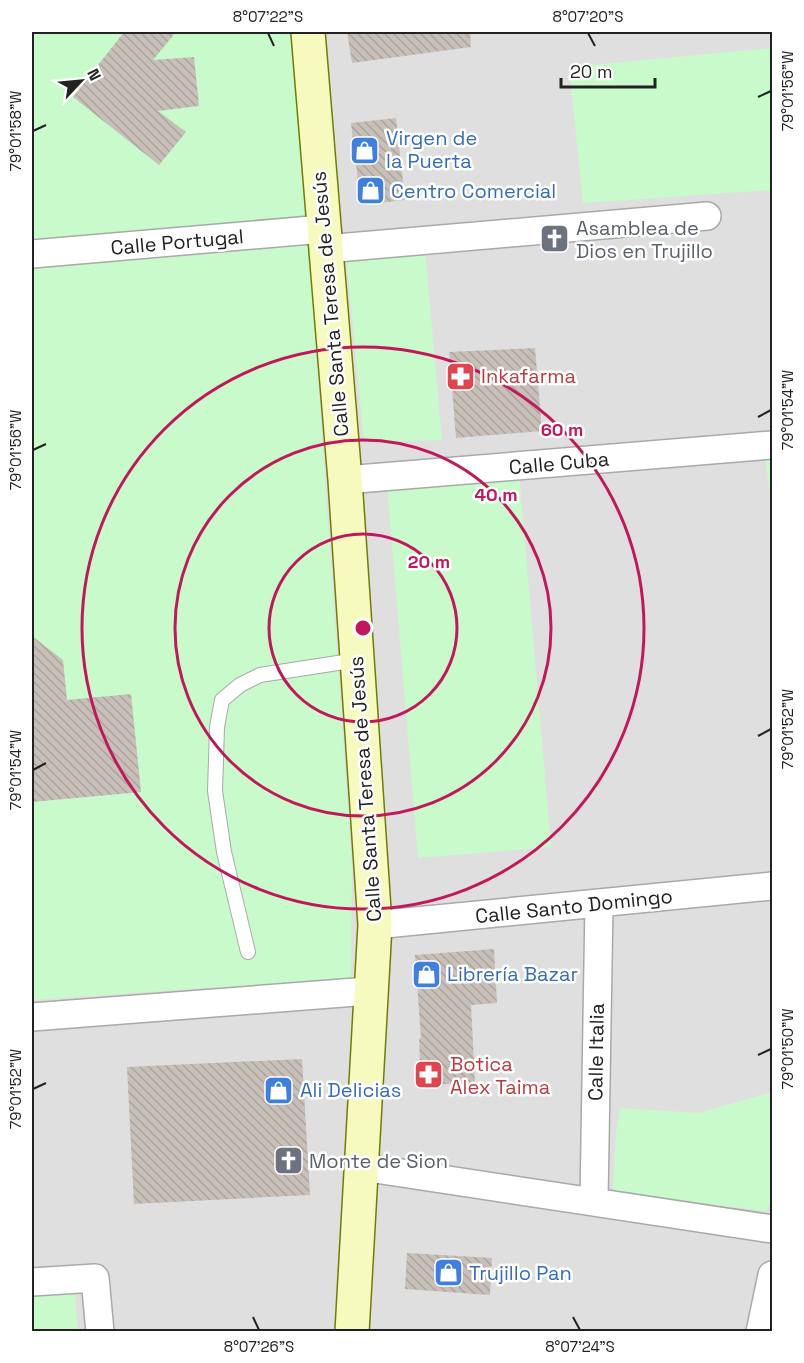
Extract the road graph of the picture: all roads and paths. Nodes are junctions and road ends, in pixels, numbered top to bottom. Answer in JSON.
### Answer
{"nodes":[{"id":1,"x":308,"y":32,"type":"edge"},
{"id":2,"x":707,"y":216,"type":"dead end"},
{"id":3,"x":324,"y":239,"type":"junction"},
{"id":4,"x":32,"y":254,"type":"edge"},
{"id":5,"x":772,"y":445,"type":"edge"},
{"id":6,"x":345,"y":480,"type":"junction"},
{"id":7,"x":357,"y":660,"type":"junction"},
{"id":8,"x":772,"y":886,"type":"edge"},
{"id":9,"x":599,"y":904,"type":"junction"},
{"id":10,"x":375,"y":925,"type":"junction"},
{"id":11,"x":248,"y":952,"type":"dead end"},
{"id":12,"x":369,"y":991,"type":"junction"},
{"id":13,"x":32,"y":1017,"type":"edge"},
{"id":14,"x":362,"y":1167,"type":"junction"},
{"id":15,"x":594,"y":1200,"type":"junction"},
{"id":16,"x":772,"y":1229,"type":"edge"},
{"id":17,"x":772,"y":1275,"type":"edge"},
{"id":18,"x":32,"y":1282,"type":"edge"},
{"id":19,"x":100,"y":1332,"type":"edge"},
{"id":20,"x":352,"y":1332,"type":"edge"},
{"id":21,"x":760,"y":1332,"type":"edge"}],
"edges":[{"from":1,"to":3,"type":"street","name":"Calle Santa Teresa de Jesús"},
{"from":2,"to":3,"type":"street","name":"Calle Portugal"},
{"from":3,"to":4,"type":"street","name":"Calle Portugal"},
{"from":3,"to":6,"type":"street","name":"Calle Santa Teresa de Jesús"},
{"from":5,"to":6,"type":"street","name":"Calle Cuba"},
{"from":6,"to":7,"type":"street","name":"Calle Santa Teresa de Jesús"},
{"from":7,"to":10,"type":"street","name":"Calle Santa Teresa de Jesús"},
{"from":7,"to":11,"type":"lane"},
{"from":8,"to":9,"type":"street","name":"Calle Santo Domingo"},
{"from":9,"to":10,"type":"street","name":"Calle Santo Domingo"},
{"from":9,"to":15,"type":"street","name":"Calle Italia"},
{"from":10,"to":12,"type":"street","name":"Calle Santa Teresa de Jesús"},
{"from":12,"to":13,"type":"street"},
{"from":12,"to":14,"type":"street","name":"Calle Santa Teresa de Jesús"},
{"from":14,"to":15,"type":"street"},
{"from":14,"to":20,"type":"street","name":"Calle Santa Teresa de Jesús"},
{"from":15,"to":16,"type":"street"},
{"from":17,"to":21,"type":"street"},
{"from":18,"to":19,"type":"street"}]}
